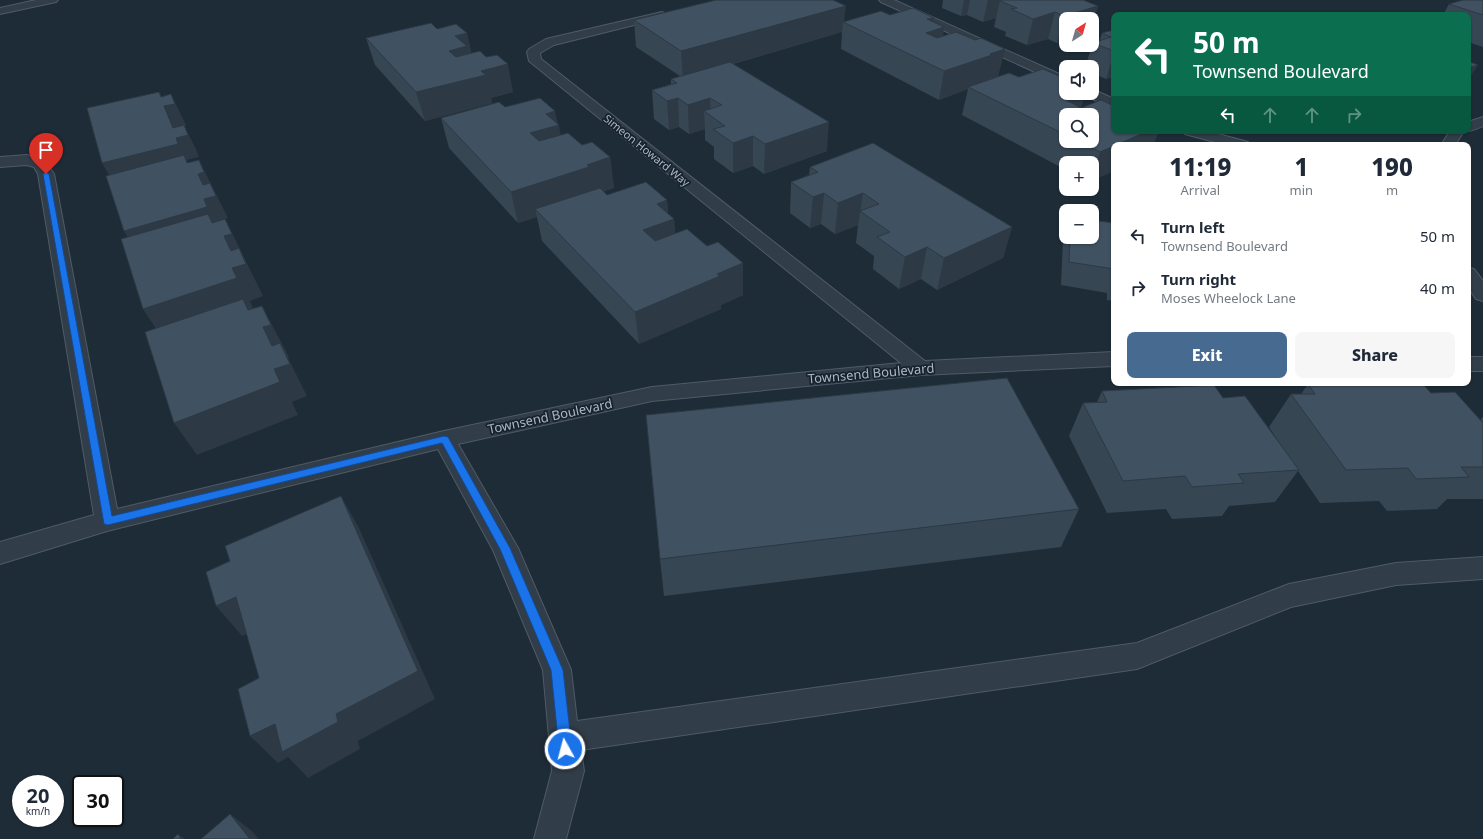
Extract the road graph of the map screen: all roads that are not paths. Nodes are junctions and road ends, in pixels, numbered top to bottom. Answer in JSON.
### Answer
{"nodes":[{"id":1,"x":52,"y":0,"type":"edge"},
{"id":2,"x":885,"y":0,"type":"edge"},
{"id":3,"x":0,"y":11,"type":"edge"},
{"id":4,"x":677,"y":11,"type":"edge"},
{"id":5,"x":1059,"y":79,"type":"edge"},
{"id":6,"x":1099,"y":97,"type":"edge"},
{"id":7,"x":1111,"y":103,"type":"edge"},
{"id":8,"x":1483,"y":121,"type":"edge"},
{"id":9,"x":1471,"y":126,"type":"edge"},
{"id":10,"x":1201,"y":134,"type":"edge"},
{"id":11,"x":1232,"y":142,"type":"edge"},
{"id":12,"x":0,"y":162,"type":"edge"},
{"id":13,"x":1471,"y":277,"type":"edge"},
{"id":14,"x":1483,"y":295,"type":"edge"},
{"id":15,"x":1111,"y":359,"type":"edge"},
{"id":16,"x":1471,"y":364,"type":"edge"},
{"id":17,"x":1483,"y":364,"type":"edge"},
{"id":18,"x":921,"y":368,"type":"junction"},
{"id":19,"x":444,"y":439,"type":"junction"},
{"id":20,"x":108,"y":521,"type":"junction"},
{"id":21,"x":0,"y":553,"type":"edge"},
{"id":22,"x":1483,"y":568,"type":"edge"},
{"id":23,"x":564,"y":738,"type":"junction"},
{"id":24,"x":550,"y":839,"type":"edge"}],
"edges":[{"from":1,"to":3,"type":"street"},
{"from":2,"to":5,"type":"street"},
{"from":4,"to":18,"type":"street","name":"Simeon Howard Way"},
{"from":6,"to":7,"type":"street"},
{"from":8,"to":9,"type":"street"},
{"from":10,"to":11,"type":"street"},
{"from":12,"to":20,"type":"street"},
{"from":13,"to":14,"type":"street"},
{"from":15,"to":18,"type":"street","name":"Townsend Boulevard"},
{"from":16,"to":17,"type":"street"},
{"from":18,"to":19,"type":"street","name":"Townsend Boulevard"},
{"from":19,"to":20,"type":"street","name":"Townsend Boulevard"},
{"from":19,"to":23,"type":"street"},
{"from":20,"to":21,"type":"street","name":"Townsend Boulevard"},
{"from":22,"to":23,"type":"street"},
{"from":23,"to":24,"type":"street"}]}
